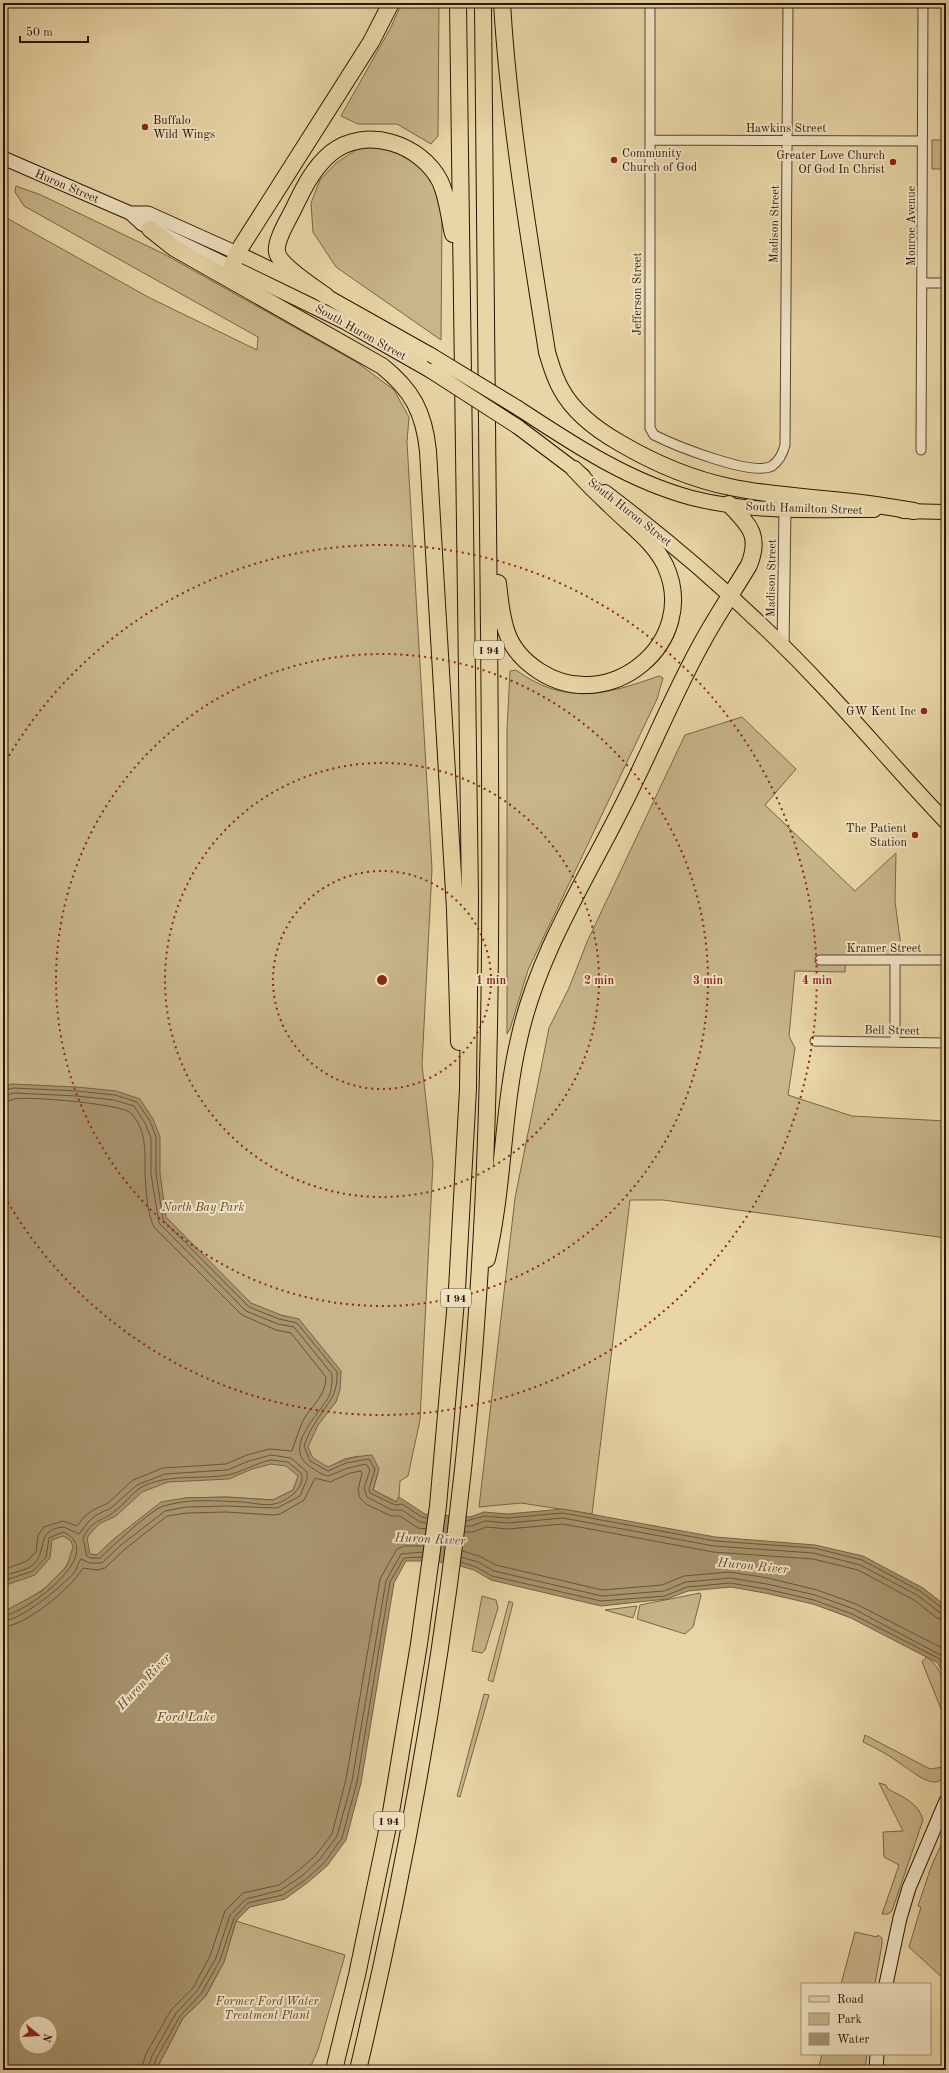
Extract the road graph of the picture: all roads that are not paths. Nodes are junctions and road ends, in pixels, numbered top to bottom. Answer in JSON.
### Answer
{"nodes":[{"id":1,"x":391,"y":3,"type":"edge"},
{"id":2,"x":458,"y":3,"type":"edge"},
{"id":3,"x":483,"y":3,"type":"edge"},
{"id":4,"x":502,"y":3,"type":"edge"},
{"id":5,"x":650,"y":3,"type":"edge"},
{"id":6,"x":788,"y":3,"type":"edge"},
{"id":7,"x":923,"y":3,"type":"edge"},
{"id":8,"x":650,"y":140,"type":"junction"},
{"id":9,"x":788,"y":140,"type":"junction"},
{"id":10,"x":922,"y":140,"type":"junction"},
{"id":11,"x":3,"y":158,"type":"edge"},
{"id":12,"x":130,"y":213,"type":"junction"},
{"id":13,"x":150,"y":229,"type":"junction"},
{"id":14,"x":234,"y":260,"type":"junction"},
{"id":15,"x":460,"y":267,"type":"junction"},
{"id":16,"x":923,"y":283,"type":"junction"},
{"id":17,"x":946,"y":284,"type":"edge"},
{"id":18,"x":326,"y":296,"type":"junction"},
{"id":19,"x":785,"y":445,"type":"joint"},
{"id":20,"x":577,"y":448,"type":"joint"},
{"id":21,"x":921,"y":450,"type":"dead end"},
{"id":22,"x":574,"y":469,"type":"junction"},
{"id":23,"x":728,"y":504,"type":"junction"},
{"id":24,"x":785,"y":510,"type":"junction"},
{"id":25,"x":914,"y":511,"type":"junction"},
{"id":26,"x":946,"y":512,"type":"edge"},
{"id":27,"x":488,"y":537,"type":"junction"},
{"id":28,"x":730,"y":596,"type":"junction"},
{"id":29,"x":783,"y":647,"type":"junction"},
{"id":30,"x":946,"y":822,"type":"edge"},
{"id":31,"x":946,"y":957,"type":"edge"},
{"id":32,"x":820,"y":960,"type":"dead end"},
{"id":33,"x":895,"y":960,"type":"junction"},
{"id":34,"x":815,"y":1041,"type":"dead end"},
{"id":35,"x":895,"y":1042,"type":"junction"},
{"id":36,"x":946,"y":1043,"type":"edge"},
{"id":37,"x":468,"y":1089,"type":"junction"},
{"id":38,"x":478,"y":1298,"type":"junction"},
{"id":39,"x":946,"y":1801,"type":"edge"},
{"id":40,"x":886,"y":1983,"type":"edge"},
{"id":41,"x":877,"y":2055,"type":"edge"},
{"id":42,"x":334,"y":2070,"type":"edge"},
{"id":43,"x":358,"y":2070,"type":"edge"},
{"id":44,"x":876,"y":2070,"type":"edge"}],
"edges":[{"from":1,"to":14,"type":"highway"},
{"from":2,"to":15,"type":"highway","number":"I 94"},
{"from":3,"to":27,"type":"highway","number":"I 94"},
{"from":4,"to":25,"type":"highway"},
{"from":5,"to":8,"type":"street","name":"Jefferson Street"},
{"from":6,"to":9,"type":"street","name":"Madison Street"},
{"from":7,"to":10,"type":"street","name":"Monroe Avenue"},
{"from":8,"to":9,"type":"street","name":"Hawkins Street"},
{"from":8,"to":19,"type":"street","name":"Jefferson Street"},
{"from":9,"to":10,"type":"street","name":"Hawkins Street"},
{"from":9,"to":19,"type":"street","name":"Madison Street"},
{"from":10,"to":16,"type":"street","name":"Monroe Avenue"},
{"from":11,"to":12,"type":"main road","name":"Huron Street"},
{"from":12,"to":13,"type":"main road","name":"South Huron Street"},
{"from":12,"to":14,"type":"main road","name":"South Huron Street"},
{"from":13,"to":14,"type":"main road","name":"South Huron Street"},
{"from":13,"to":37,"type":"highway"},
{"from":14,"to":18,"type":"main road","name":"South Huron Street"},
{"from":14,"to":22,"type":"main road","name":"South Huron Street","bridge":true},
{"from":15,"to":18,"type":"highway"},
{"from":15,"to":37,"type":"highway","number":"I 94"},
{"from":16,"to":17,"type":"street"},
{"from":16,"to":21,"type":"street","name":"Monroe Avenue"},
{"from":18,"to":20,"type":"main road","name":"South Huron Street","bridge":true},
{"from":20,"to":23,"type":"main road","name":"South Hamilton Street"},
{"from":22,"to":27,"type":"highway"},
{"from":22,"to":28,"type":"main road","name":"South Huron Street"},
{"from":23,"to":24,"type":"main road","name":"South Hamilton Street"},
{"from":23,"to":28,"type":"highway"},
{"from":24,"to":25,"type":"main road","name":"South Hamilton Street"},
{"from":24,"to":29,"type":"street","name":"Madison Street"},
{"from":25,"to":26,"type":"main road","name":"South Hamilton Street"},
{"from":27,"to":38,"type":"highway","number":"I 94"},
{"from":28,"to":29,"type":"main road","name":"South Huron Street"},
{"from":28,"to":38,"type":"highway"},
{"from":29,"to":30,"type":"main road","name":"South Huron Street"},
{"from":31,"to":33,"type":"street","name":"Kramer Street"},
{"from":32,"to":33,"type":"street","name":"Kramer Street"},
{"from":33,"to":35,"type":"street"},
{"from":34,"to":35,"type":"street","name":"Bell Street"},
{"from":35,"to":36,"type":"street","name":"Bell Street"},
{"from":37,"to":42,"type":"highway","number":"I 94"},
{"from":38,"to":43,"type":"highway","number":"I 94"},
{"from":39,"to":40,"type":"main road"},
{"from":41,"to":44,"type":"main road"}]}
